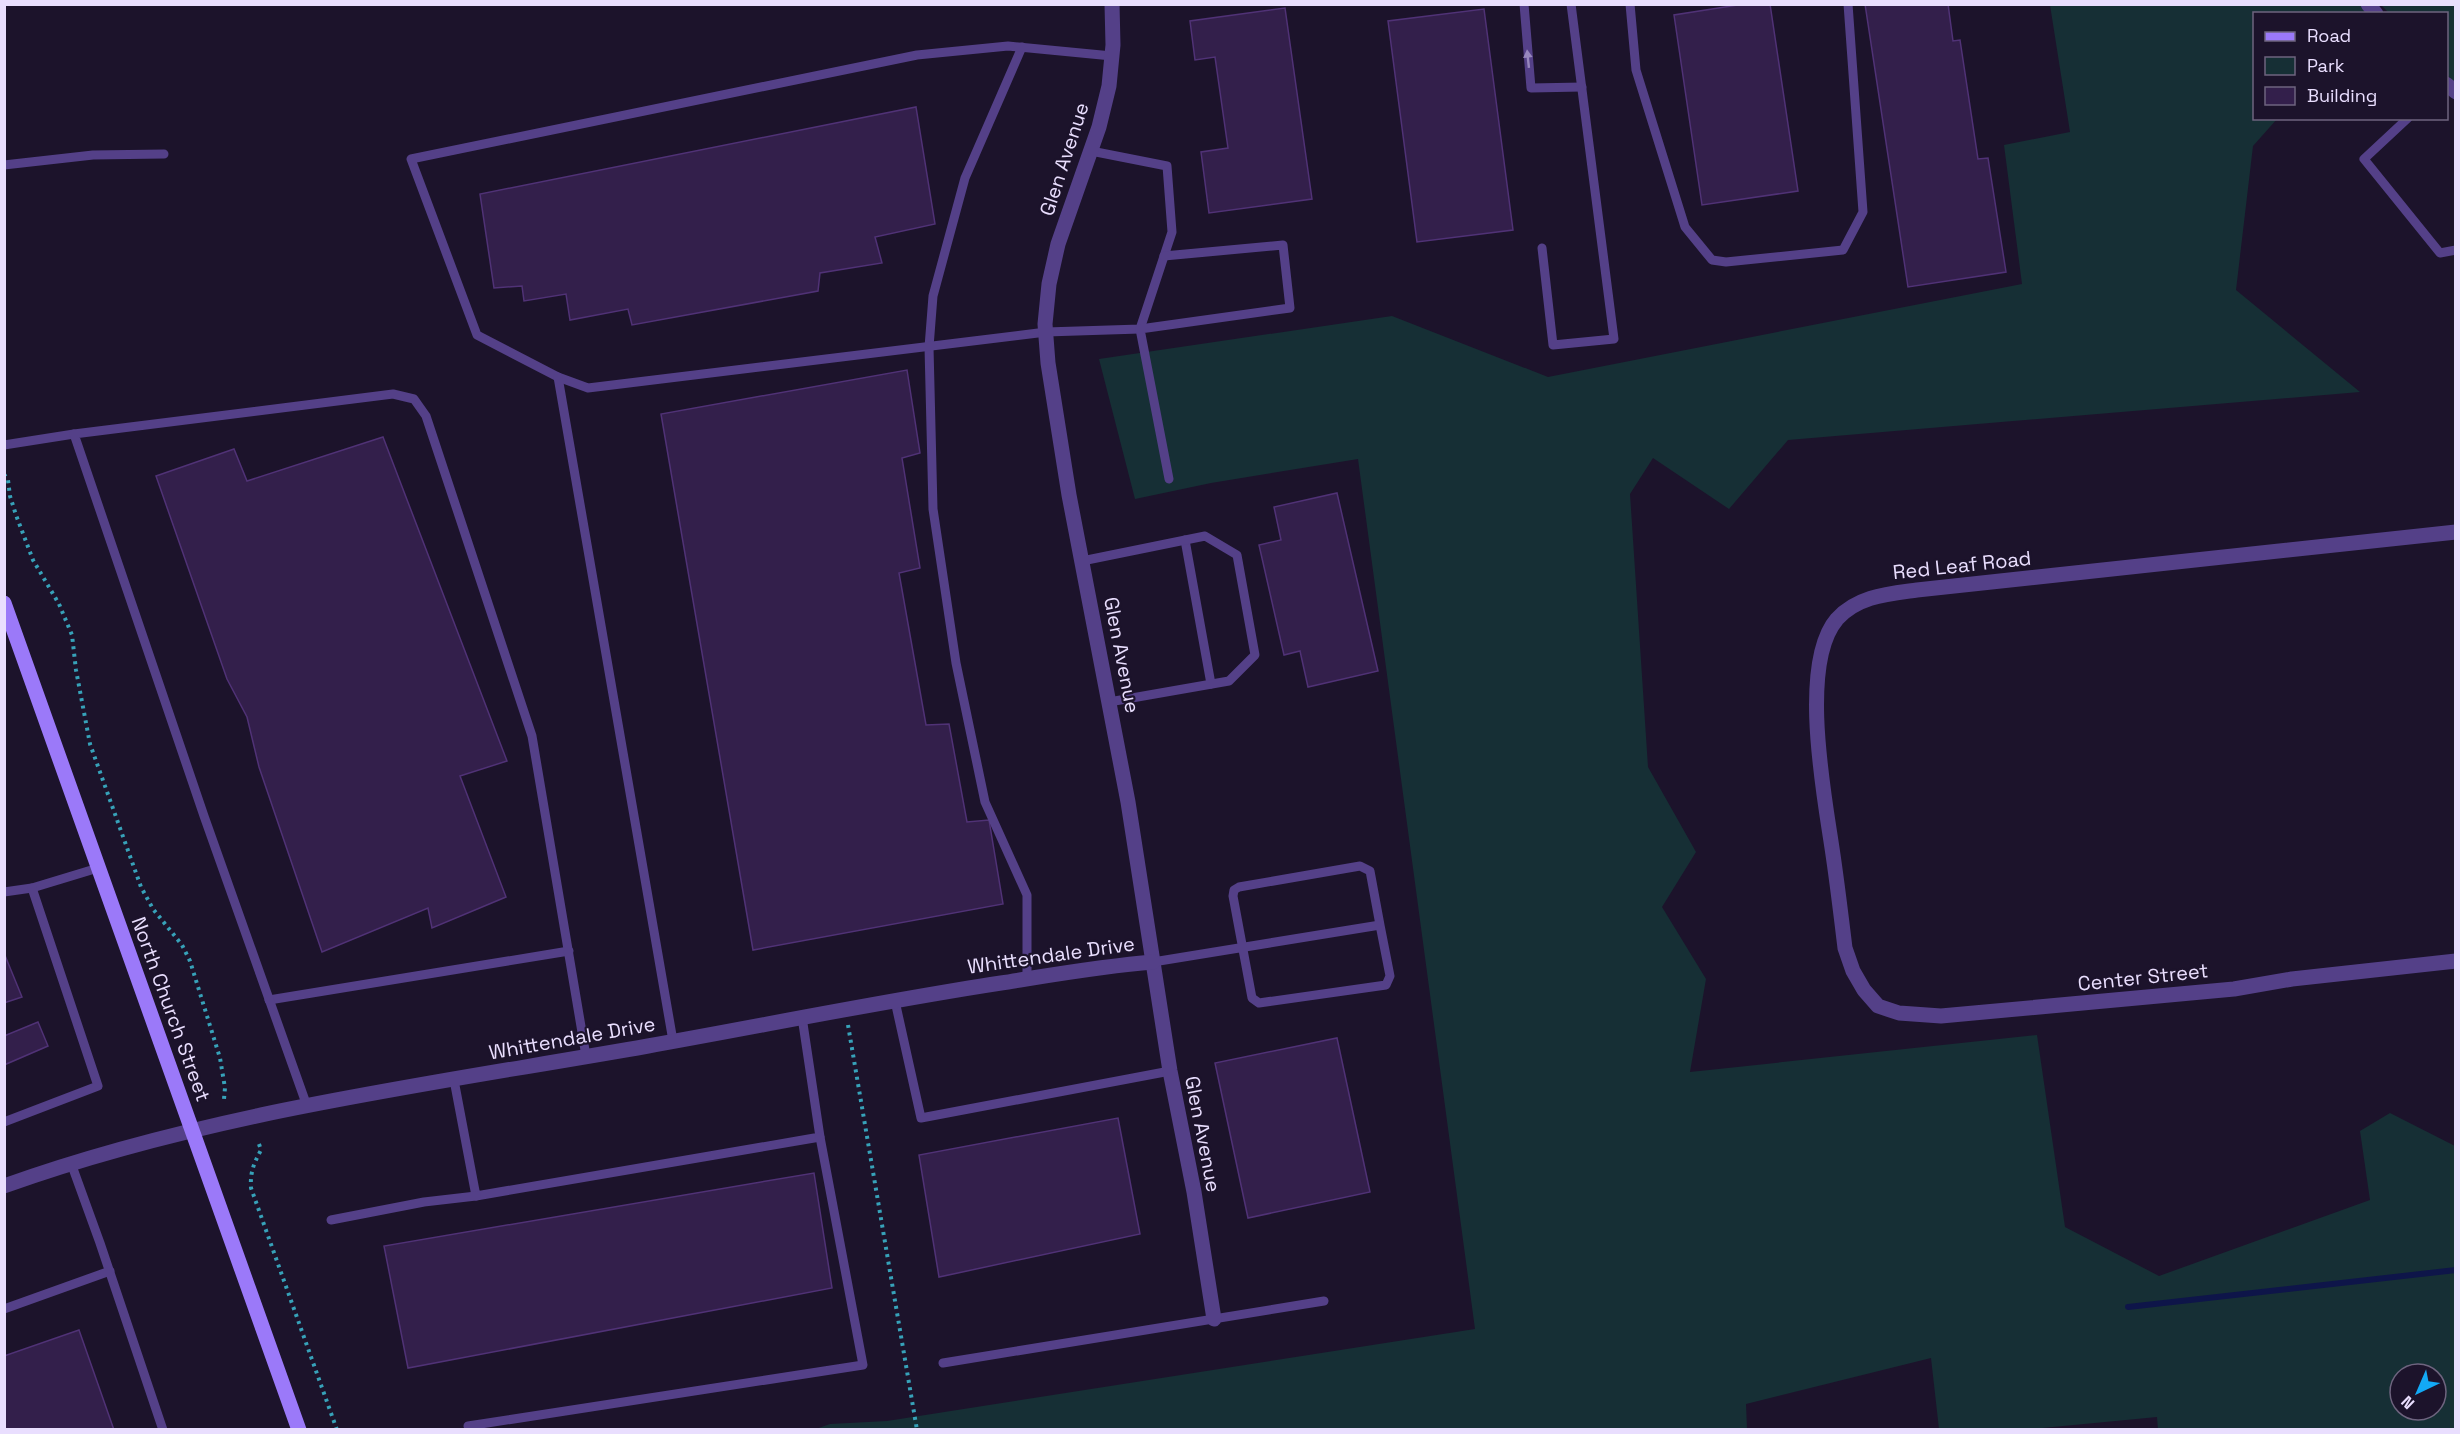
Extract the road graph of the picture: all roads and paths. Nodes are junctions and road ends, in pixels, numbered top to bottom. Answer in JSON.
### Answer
{"nodes":[{"id":1,"x":1112,"y":4,"type":"edge"},
{"id":2,"x":1524,"y":4,"type":"edge"},
{"id":3,"x":1570,"y":4,"type":"edge"},
{"id":4,"x":1630,"y":4,"type":"edge"},
{"id":5,"x":1848,"y":4,"type":"edge"},
{"id":6,"x":1022,"y":47,"type":"junction"},
{"id":7,"x":1112,"y":56,"type":"junction"},
{"id":8,"x":1582,"y":87,"type":"junction"},
{"id":9,"x":2406,"y":120,"type":"edge"},
{"id":10,"x":1090,"y":151,"type":"junction"},
{"id":11,"x":164,"y":154,"type":"dead end"},
{"id":12,"x":4,"y":165,"type":"edge"},
{"id":13,"x":1542,"y":248,"type":"dead end"},
{"id":14,"x":2456,"y":250,"type":"edge"},
{"id":15,"x":1164,"y":256,"type":"junction"},
{"id":16,"x":1140,"y":329,"type":"junction"},
{"id":17,"x":1046,"y":333,"type":"junction"},
{"id":18,"x":929,"y":347,"type":"junction"},
{"id":19,"x":558,"y":377,"type":"junction"},
{"id":20,"x":75,"y":434,"type":"junction"},
{"id":21,"x":4,"y":445,"type":"edge"},
{"id":22,"x":4,"y":474,"type":"edge"},
{"id":23,"x":1169,"y":479,"type":"dead end"},
{"id":24,"x":2456,"y":532,"type":"edge"},
{"id":25,"x":1185,"y":540,"type":"junction"},
{"id":26,"x":1082,"y":561,"type":"junction"},
{"id":27,"x":4,"y":603,"type":"edge"},
{"id":28,"x":1211,"y":684,"type":"junction"},
{"id":29,"x":1109,"y":702,"type":"junction"},
{"id":30,"x":98,"y":868,"type":"junction"},
{"id":31,"x":32,"y":888,"type":"junction"},
{"id":32,"x":4,"y":892,"type":"edge"},
{"id":33,"x":1380,"y":925,"type":"junction"},
{"id":34,"x":1242,"y":949,"type":"junction"},
{"id":35,"x":568,"y":951,"type":"junction"},
{"id":36,"x":2456,"y":961,"type":"edge"},
{"id":37,"x":1153,"y":962,"type":"junction"},
{"id":38,"x":1853,"y":971,"type":"joint"},
{"id":39,"x":1027,"y":978,"type":"junction"},
{"id":40,"x":269,"y":1000,"type":"junction"},
{"id":41,"x":895,"y":1000,"type":"junction"},
{"id":42,"x":845,"y":1009,"type":"junction"},
{"id":43,"x":802,"y":1017,"type":"junction"},
{"id":44,"x":673,"y":1041,"type":"junction"},
{"id":45,"x":586,"y":1056,"type":"junction"},
{"id":46,"x":1170,"y":1071,"type":"junction"},
{"id":47,"x":454,"y":1080,"type":"junction"},
{"id":48,"x":224,"y":1099,"type":"dead end"},
{"id":49,"x":307,"y":1106,"type":"junction"},
{"id":50,"x":4,"y":1122,"type":"edge"},
{"id":51,"x":192,"y":1131,"type":"junction"},
{"id":52,"x":820,"y":1137,"type":"junction"},
{"id":53,"x":259,"y":1144,"type":"dead end"},
{"id":54,"x":71,"y":1163,"type":"junction"},
{"id":55,"x":4,"y":1186,"type":"edge"},
{"id":56,"x":476,"y":1196,"type":"junction"},
{"id":57,"x":331,"y":1220,"type":"dead end"},
{"id":58,"x":110,"y":1271,"type":"junction"},
{"id":59,"x":1324,"y":1301,"type":"dead end"},
{"id":60,"x":4,"y":1309,"type":"edge"},
{"id":61,"x":1214,"y":1319,"type":"junction"},
{"id":62,"x":943,"y":1363,"type":"dead end"},
{"id":63,"x":468,"y":1426,"type":"dead end"},
{"id":64,"x":163,"y":1430,"type":"edge"},
{"id":65,"x":299,"y":1430,"type":"edge"},
{"id":66,"x":337,"y":1430,"type":"edge"},
{"id":67,"x":917,"y":1430,"type":"edge"}],
"edges":[{"from":1,"to":7,"type":"street","name":"Glen Avenue"},
{"from":8,"to":2,"type":"lane","one_way":true},
{"from":3,"to":8,"type":"lane"},
{"from":4,"to":5,"type":"lane"},
{"from":6,"to":7,"type":"lane"},
{"from":6,"to":18,"type":"lane"},
{"from":6,"to":19,"type":"lane"},
{"from":7,"to":10,"type":"street","name":"Glen Avenue"},
{"from":8,"to":13,"type":"lane"},
{"from":9,"to":14,"type":"lane"},
{"from":10,"to":15,"type":"lane"},
{"from":10,"to":17,"type":"street","name":"Glen Avenue"},
{"from":11,"to":12,"type":"lane"},
{"from":15,"to":16,"type":"lane"},
{"from":15,"to":16,"type":"lane"},
{"from":16,"to":17,"type":"lane"},
{"from":16,"to":23,"type":"lane"},
{"from":17,"to":18,"type":"lane"},
{"from":17,"to":26,"type":"street","name":"Glen Avenue"},
{"from":18,"to":19,"type":"lane"},
{"from":18,"to":39,"type":"lane"},
{"from":19,"to":44,"type":"lane"},
{"from":20,"to":21,"type":"lane"},
{"from":20,"to":35,"type":"lane"},
{"from":20,"to":40,"type":"lane"},
{"from":22,"to":48,"type":"path"},
{"from":24,"to":38,"type":"street","name":"Red Leaf Road"},
{"from":25,"to":26,"type":"lane"},
{"from":25,"to":28,"type":"lane"},
{"from":25,"to":28,"type":"lane"},
{"from":26,"to":29,"type":"street","name":"Glen Avenue"},
{"from":27,"to":30,"type":"main road","name":"North Church Street"},
{"from":28,"to":29,"type":"lane"},
{"from":29,"to":37,"type":"street","name":"Glen Avenue"},
{"from":30,"to":31,"type":"lane"},
{"from":30,"to":51,"type":"main road","name":"North Church Street"},
{"from":31,"to":32,"type":"lane"},
{"from":31,"to":50,"type":"lane"},
{"from":33,"to":34,"type":"lane"},
{"from":33,"to":34,"type":"lane"},
{"from":33,"to":34,"type":"lane"},
{"from":34,"to":37,"type":"lane"},
{"from":35,"to":40,"type":"lane"},
{"from":35,"to":45,"type":"lane"},
{"from":36,"to":38,"type":"street","name":"Center Street"},
{"from":37,"to":39,"type":"street","name":"Whittendale Drive"},
{"from":37,"to":46,"type":"street","name":"Glen Avenue"},
{"from":39,"to":41,"type":"street","name":"Whittendale Drive"},
{"from":40,"to":49,"type":"lane"},
{"from":41,"to":42,"type":"street","name":"Whittendale Drive"},
{"from":41,"to":46,"type":"lane"},
{"from":42,"to":43,"type":"street","name":"Whittendale Drive"},
{"from":42,"to":67,"type":"path"},
{"from":43,"to":44,"type":"street","name":"Whittendale Drive"},
{"from":43,"to":52,"type":"lane"},
{"from":44,"to":45,"type":"street","name":"Whittendale Drive"},
{"from":45,"to":47,"type":"street","name":"Whittendale Drive"},
{"from":46,"to":61,"type":"street","name":"Glen Avenue"},
{"from":47,"to":49,"type":"street","name":"Whittendale Drive"},
{"from":47,"to":56,"type":"lane"},
{"from":49,"to":51,"type":"street","name":"Whittendale Drive"},
{"from":51,"to":54,"type":"street","name":"Whittendale Drive"},
{"from":51,"to":65,"type":"main road","name":"North Church Street"},
{"from":52,"to":56,"type":"lane"},
{"from":52,"to":63,"type":"lane"},
{"from":53,"to":66,"type":"path"},
{"from":54,"to":55,"type":"street","name":"Whittendale Drive"},
{"from":54,"to":58,"type":"lane"},
{"from":56,"to":57,"type":"lane"},
{"from":58,"to":60,"type":"lane"},
{"from":58,"to":64,"type":"lane"},
{"from":59,"to":61,"type":"lane"},
{"from":61,"to":62,"type":"lane"}]}
